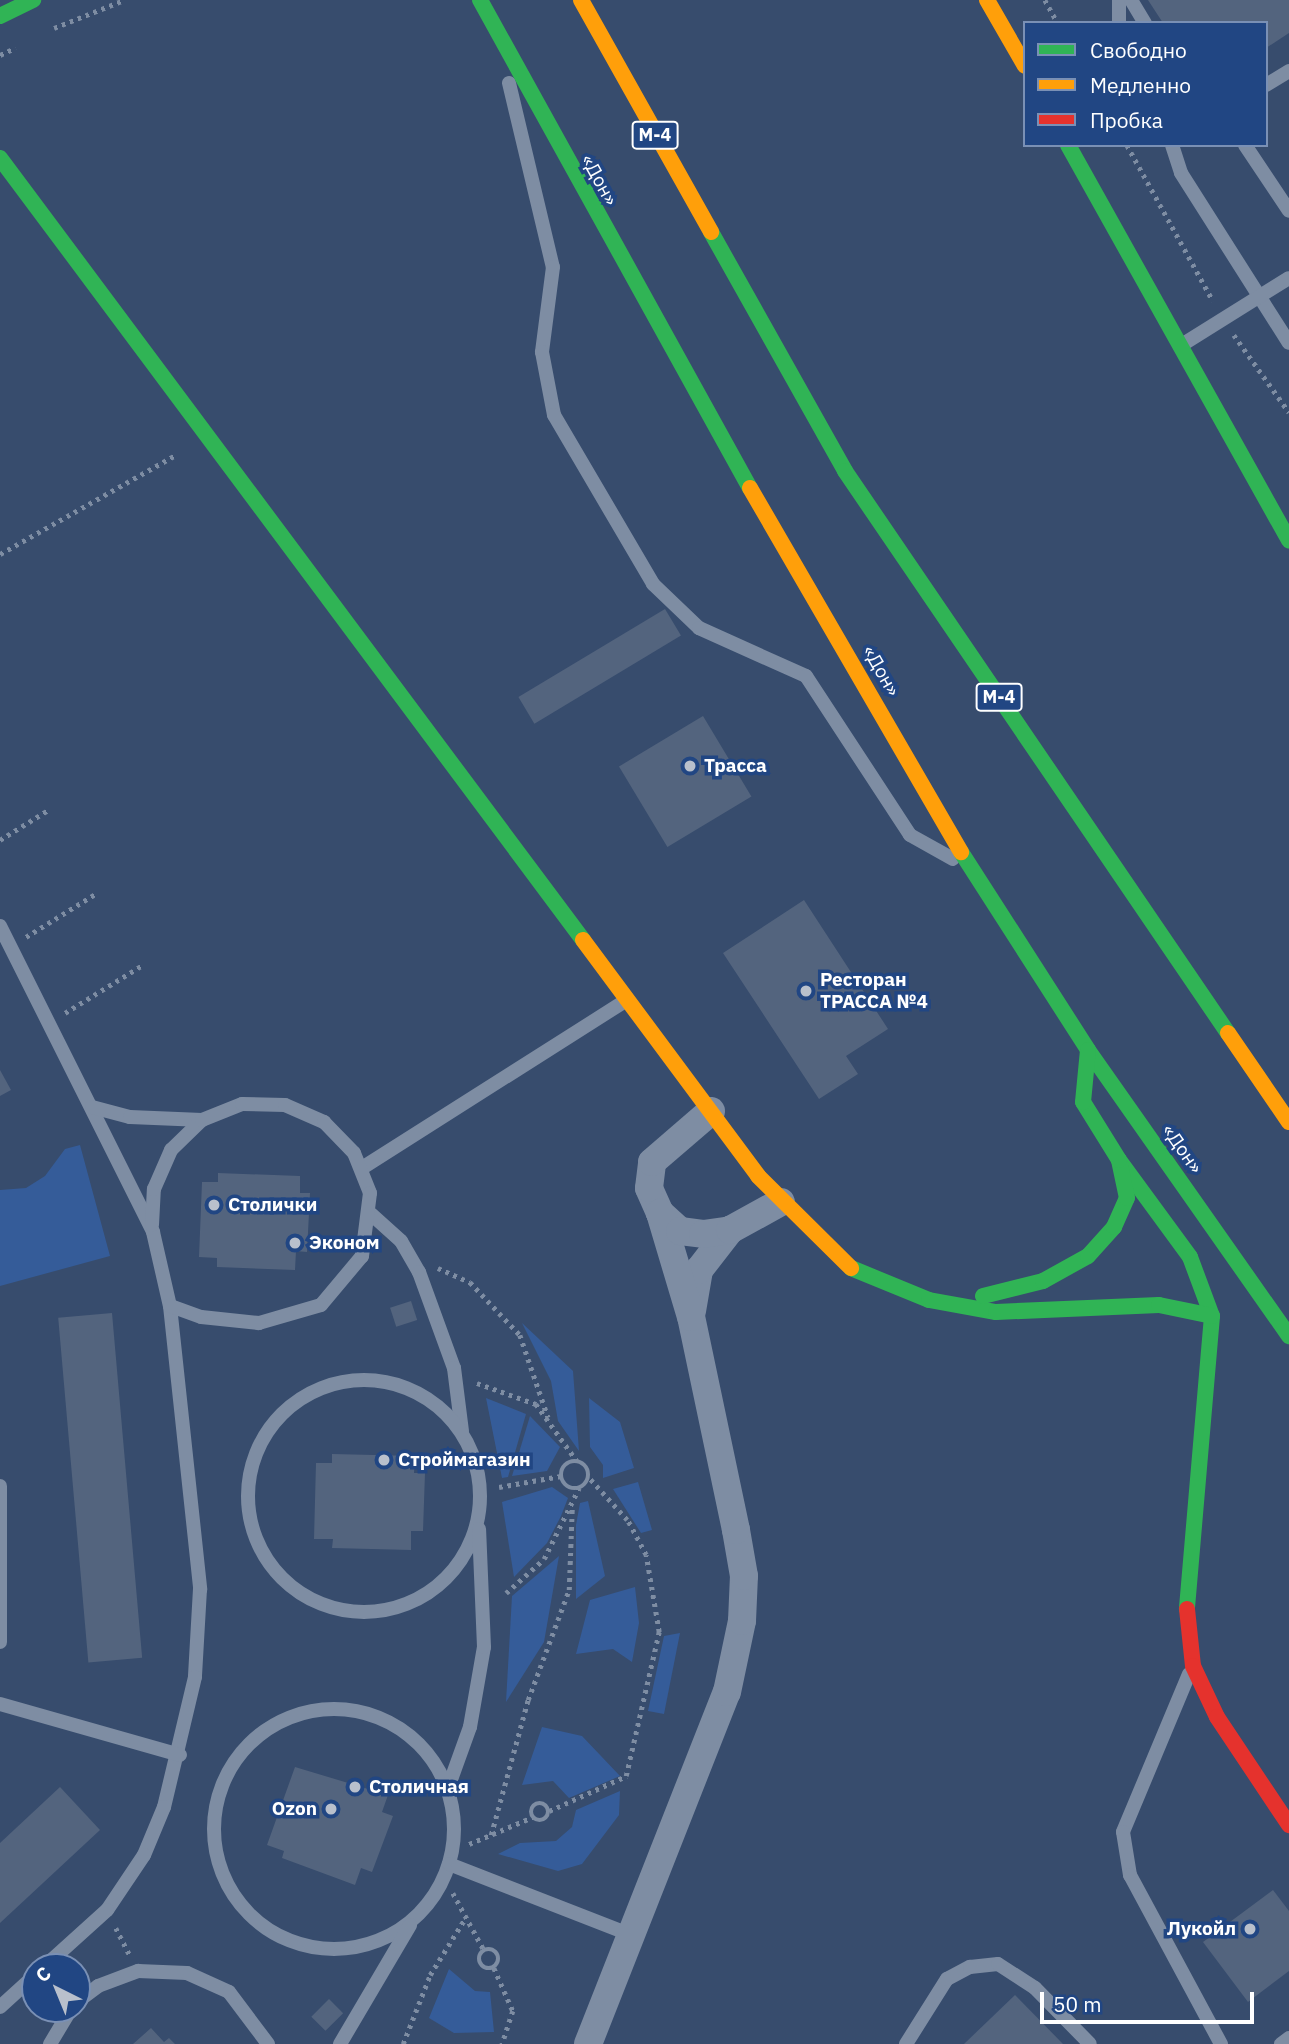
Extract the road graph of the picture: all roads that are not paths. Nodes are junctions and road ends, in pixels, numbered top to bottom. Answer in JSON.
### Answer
{"nodes":[{"id":1,"x":33,"y":0,"type":"edge"},
{"id":2,"x":480,"y":0,"type":"edge"},
{"id":3,"x":581,"y":0,"type":"edge"},
{"id":4,"x":987,"y":0,"type":"edge"},
{"id":5,"x":1119,"y":0,"type":"edge"},
{"id":6,"x":1131,"y":0,"type":"edge"},
{"id":7,"x":0,"y":16,"type":"edge"},
{"id":8,"x":1119,"y":21,"type":"edge"},
{"id":9,"x":1144,"y":21,"type":"edge"},
{"id":10,"x":503,"y":47,"type":"junction"},
{"id":11,"x":1023,"y":63,"type":"edge"},
{"id":12,"x":1286,"y":78,"type":"edge"},
{"id":13,"x":1268,"y":84,"type":"edge"},
{"id":14,"x":1069,"y":147,"type":"edge"},
{"id":15,"x":1173,"y":147,"type":"edge"},
{"id":16,"x":1246,"y":147,"type":"edge"},
{"id":17,"x":0,"y":158,"type":"edge"},
{"id":18,"x":1289,"y":211,"type":"edge"},
{"id":19,"x":1289,"y":278,"type":"edge"},
{"id":20,"x":1259,"y":298,"type":"junction"},
{"id":21,"x":1289,"y":343,"type":"edge"},
{"id":22,"x":1179,"y":347,"type":"junction"},
{"id":23,"x":1289,"y":541,"type":"edge"},
{"id":24,"x":971,"y":869,"type":"junction"},
{"id":25,"x":0,"y":926,"type":"edge"},
{"id":26,"x":628,"y":1000,"type":"junction"},
{"id":27,"x":1088,"y":1050,"type":"junction"},
{"id":28,"x":92,"y":1107,"type":"junction"},
{"id":29,"x":711,"y":1111,"type":"junction"},
{"id":30,"x":1287,"y":1119,"type":"edge"},
{"id":31,"x":202,"y":1120,"type":"junction"},
{"id":32,"x":1119,"y":1160,"type":"junction"},
{"id":33,"x":362,"y":1168,"type":"junction"},
{"id":34,"x":781,"y":1202,"type":"junction"},
{"id":35,"x":660,"y":1213,"type":"junction"},
{"id":36,"x":372,"y":1214,"type":"junction"},
{"id":37,"x":730,"y":1230,"type":"junction"},
{"id":38,"x":153,"y":1232,"type":"junction"},
{"id":39,"x":929,"y":1300,"type":"junction"},
{"id":40,"x":170,"y":1306,"type":"junction"},
{"id":41,"x":1212,"y":1316,"type":"junction"},
{"id":42,"x":691,"y":1317,"type":"junction"},
{"id":43,"x":1289,"y":1336,"type":"edge"},
{"id":44,"x":463,"y":1432,"type":"junction"},
{"id":45,"x":0,"y":1486,"type":"edge"},
{"id":46,"x":479,"y":1520,"type":"junction"},
{"id":47,"x":0,"y":1642,"type":"edge"},
{"id":48,"x":1193,"y":1667,"type":"junction"},
{"id":49,"x":0,"y":1704,"type":"edge"},
{"id":50,"x":180,"y":1755,"type":"junction"},
{"id":51,"x":448,"y":1788,"type":"junction"},
{"id":52,"x":1289,"y":1825,"type":"edge"},
{"id":53,"x":449,"y":1864,"type":"junction"},
{"id":54,"x":411,"y":1922,"type":"junction"},
{"id":55,"x":631,"y":1935,"type":"junction"},
{"id":56,"x":59,"y":1953,"type":"edge"},
{"id":57,"x":21,"y":1988,"type":"edge"},
{"id":58,"x":91,"y":1993,"type":"edge"},
{"id":59,"x":0,"y":2007,"type":"edge"},
{"id":60,"x":63,"y":2023,"type":"edge"},
{"id":61,"x":1289,"y":2038,"type":"edge"},
{"id":62,"x":50,"y":2044,"type":"edge"},
{"id":63,"x":268,"y":2044,"type":"edge"},
{"id":64,"x":340,"y":2044,"type":"edge"},
{"id":65,"x":588,"y":2044,"type":"edge"},
{"id":66,"x":905,"y":2044,"type":"edge"},
{"id":67,"x":1090,"y":2044,"type":"edge"},
{"id":68,"x":1221,"y":2044,"type":"edge"},
{"id":69,"x":1281,"y":2044,"type":"edge"}],
"edges":[{"from":1,"to":7,"type":"main road"},
{"from":2,"to":10,"type":"main road","name":"«Дон»"},
{"from":3,"to":30,"type":"main road","number":"М-4"},
{"from":4,"to":11,"type":"main road"},
{"from":5,"to":8,"type":"lane"},
{"from":6,"to":9,"type":"lane"},
{"from":10,"to":24,"type":"main road","name":"«Дон»"},
{"from":10,"to":24,"type":"lane"},
{"from":12,"to":13,"type":"lane"},
{"from":14,"to":22,"type":"main road"},
{"from":15,"to":20,"type":"lane"},
{"from":16,"to":18,"type":"lane"},
{"from":17,"to":26,"type":"main road"},
{"from":19,"to":20,"type":"lane"},
{"from":20,"to":21,"type":"lane"},
{"from":20,"to":22,"type":"lane"},
{"from":22,"to":23,"type":"main road"},
{"from":24,"to":27,"type":"main road","name":"«Дон»"},
{"from":25,"to":28,"type":"lane"},
{"from":26,"to":29,"type":"main road"},
{"from":26,"to":33,"type":"lane"},
{"from":27,"to":32,"type":"main road"},
{"from":27,"to":43,"type":"main road","name":"«Дон»"},
{"from":28,"to":31,"type":"lane"},
{"from":28,"to":38,"type":"lane"},
{"from":29,"to":34,"type":"main road"},
{"from":29,"to":35,"type":"street"},
{"from":31,"to":33,"type":"lane"},
{"from":31,"to":38,"type":"lane"},
{"from":32,"to":39,"type":"main road"},
{"from":32,"to":41,"type":"main road"},
{"from":33,"to":36,"type":"lane"},
{"from":34,"to":37,"type":"street"},
{"from":34,"to":39,"type":"main road"},
{"from":35,"to":37,"type":"street"},
{"from":35,"to":42,"type":"street"},
{"from":36,"to":40,"type":"lane"},
{"from":36,"to":44,"type":"lane"},
{"from":37,"to":42,"type":"street"},
{"from":38,"to":40,"type":"lane"},
{"from":39,"to":41,"type":"main road"},
{"from":40,"to":50,"type":"lane"},
{"from":41,"to":48,"type":"main road"},
{"from":42,"to":55,"type":"street"},
{"from":44,"to":46,"type":"lane"},
{"from":44,"to":46,"type":"lane"},
{"from":45,"to":47,"type":"lane"},
{"from":46,"to":51,"type":"lane"},
{"from":48,"to":52,"type":"main road"},
{"from":48,"to":68,"type":"lane"},
{"from":49,"to":50,"type":"lane"},
{"from":50,"to":56,"type":"lane"},
{"from":51,"to":53,"type":"lane"},
{"from":51,"to":54,"type":"lane"},
{"from":53,"to":54,"type":"lane"},
{"from":53,"to":55,"type":"lane"},
{"from":54,"to":64,"type":"lane"},
{"from":55,"to":65,"type":"street"},
{"from":57,"to":59,"type":"lane"},
{"from":58,"to":63,"type":"lane"},
{"from":60,"to":62,"type":"lane"},
{"from":61,"to":69,"type":"lane"},
{"from":66,"to":67,"type":"lane"}]}
